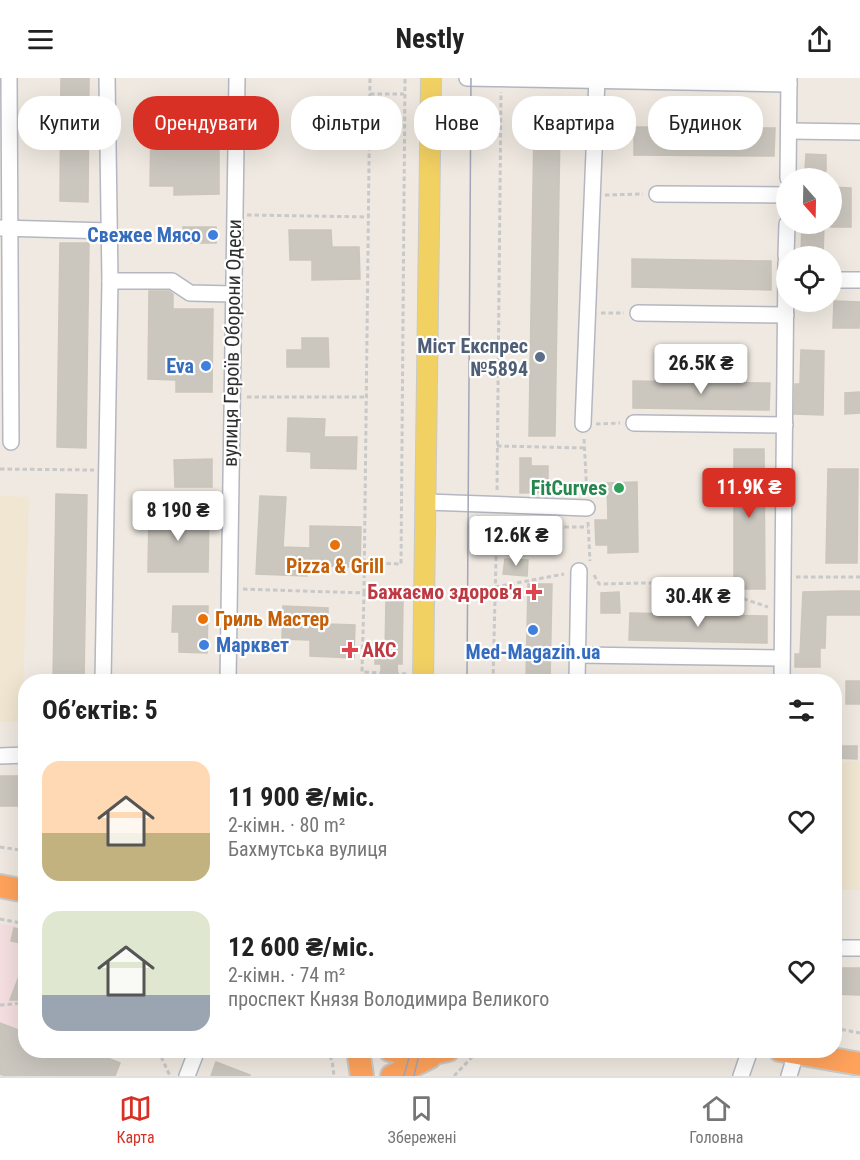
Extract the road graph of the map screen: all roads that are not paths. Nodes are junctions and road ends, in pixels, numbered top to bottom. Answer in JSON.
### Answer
{"nodes":[{"id":1,"x":9,"y":78,"type":"edge"},
{"id":2,"x":107,"y":78,"type":"edge"},
{"id":3,"x":237,"y":78,"type":"edge"},
{"id":4,"x":431,"y":78,"type":"edge"},
{"id":5,"x":468,"y":78,"type":"edge"},
{"id":6,"x":501,"y":79,"type":"edge"},
{"id":7,"x":597,"y":80,"type":"edge"},
{"id":8,"x":789,"y":81,"type":"edge"},
{"id":9,"x":789,"y":131,"type":"junction"},
{"id":10,"x":860,"y":132,"type":"edge"},
{"id":11,"x":788,"y":168,"type":"edge"},
{"id":12,"x":657,"y":194,"type":"road end"},
{"id":13,"x":776,"y":195,"type":"edge"},
{"id":14,"x":5,"y":228,"type":"edge"},
{"id":15,"x":109,"y":231,"type":"junction"},
{"id":16,"x":842,"y":280,"type":"edge"},
{"id":17,"x":860,"y":280,"type":"edge"},
{"id":18,"x":110,"y":281,"type":"junction"},
{"id":19,"x":232,"y":294,"type":"junction"},
{"id":20,"x":638,"y":313,"type":"road end"},
{"id":21,"x":786,"y":315,"type":"joint"},
{"id":22,"x":634,"y":423,"type":"road end"},
{"id":23,"x":584,"y":424,"type":"road end"},
{"id":24,"x":785,"y":425,"type":"junction"},
{"id":25,"x":11,"y":441,"type":"dead end"},
{"id":26,"x":427,"y":502,"type":"junction"},
{"id":27,"x":587,"y":508,"type":"dead end"},
{"id":28,"x":579,"y":571,"type":"road end"},
{"id":29,"x":578,"y":655,"type":"junction"},
{"id":30,"x":782,"y":658,"type":"junction"},
{"id":31,"x":103,"y":674,"type":"edge"},
{"id":32,"x":228,"y":674,"type":"edge"},
{"id":33,"x":423,"y":674,"type":"edge"},
{"id":34,"x":577,"y":674,"type":"edge"},
{"id":35,"x":782,"y":674,"type":"edge"},
{"id":36,"x":18,"y":755,"type":"edge"},
{"id":37,"x":0,"y":756,"type":"edge"},
{"id":38,"x":0,"y":886,"type":"edge"},
{"id":39,"x":18,"y":889,"type":"edge"},
{"id":40,"x":842,"y":948,"type":"edge"},
{"id":41,"x":860,"y":948,"type":"edge"},
{"id":42,"x":193,"y":1058,"type":"edge"},
{"id":43,"x":359,"y":1058,"type":"edge"},
{"id":44,"x":428,"y":1058,"type":"edge"},
{"id":45,"x":747,"y":1058,"type":"edge"},
{"id":46,"x":788,"y":1058,"type":"edge"},
{"id":47,"x":824,"y":1058,"type":"edge"},
{"id":48,"x":860,"y":1064,"type":"edge"},
{"id":49,"x":187,"y":1076,"type":"edge"},
{"id":50,"x":362,"y":1076,"type":"edge"},
{"id":51,"x":392,"y":1076,"type":"edge"},
{"id":52,"x":741,"y":1076,"type":"edge"},
{"id":53,"x":789,"y":1076,"type":"edge"}],
"edges":[{"from":1,"to":14,"type":"street"},
{"from":2,"to":15,"type":"street"},
{"from":3,"to":19,"type":"street","name":"вулиця Героїв Оборони Одеси"},
{"from":4,"to":26,"type":"main road"},
{"from":5,"to":6,"type":"street"},
{"from":6,"to":7,"type":"street"},
{"from":7,"to":8,"type":"street"},
{"from":7,"to":23,"type":"street"},
{"from":8,"to":9,"type":"street"},
{"from":9,"to":10,"type":"street"},
{"from":9,"to":11,"type":"street"},
{"from":12,"to":13,"type":"street"},
{"from":14,"to":15,"type":"street"},
{"from":14,"to":25,"type":"street"},
{"from":15,"to":18,"type":"street"},
{"from":16,"to":17,"type":"street"},
{"from":18,"to":19,"type":"street"},
{"from":18,"to":31,"type":"street"},
{"from":19,"to":32,"type":"street","name":"вулиця Героїв Оборони Одеси"},
{"from":20,"to":21,"type":"street"},
{"from":21,"to":24,"type":"street"},
{"from":22,"to":24,"type":"street"},
{"from":24,"to":30,"type":"street"},
{"from":26,"to":27,"type":"street"},
{"from":26,"to":33,"type":"main road"},
{"from":28,"to":29,"type":"street"},
{"from":29,"to":30,"type":"street"},
{"from":29,"to":34,"type":"street"},
{"from":30,"to":35,"type":"street"},
{"from":36,"to":37,"type":"street"},
{"from":38,"to":39,"type":"highway"},
{"from":40,"to":41,"type":"street"},
{"from":42,"to":49,"type":"street"},
{"from":43,"to":50,"type":"highway"},
{"from":44,"to":51,"type":"highway"},
{"from":45,"to":52,"type":"street"},
{"from":46,"to":53,"type":"street"},
{"from":47,"to":48,"type":"highway"}]}
